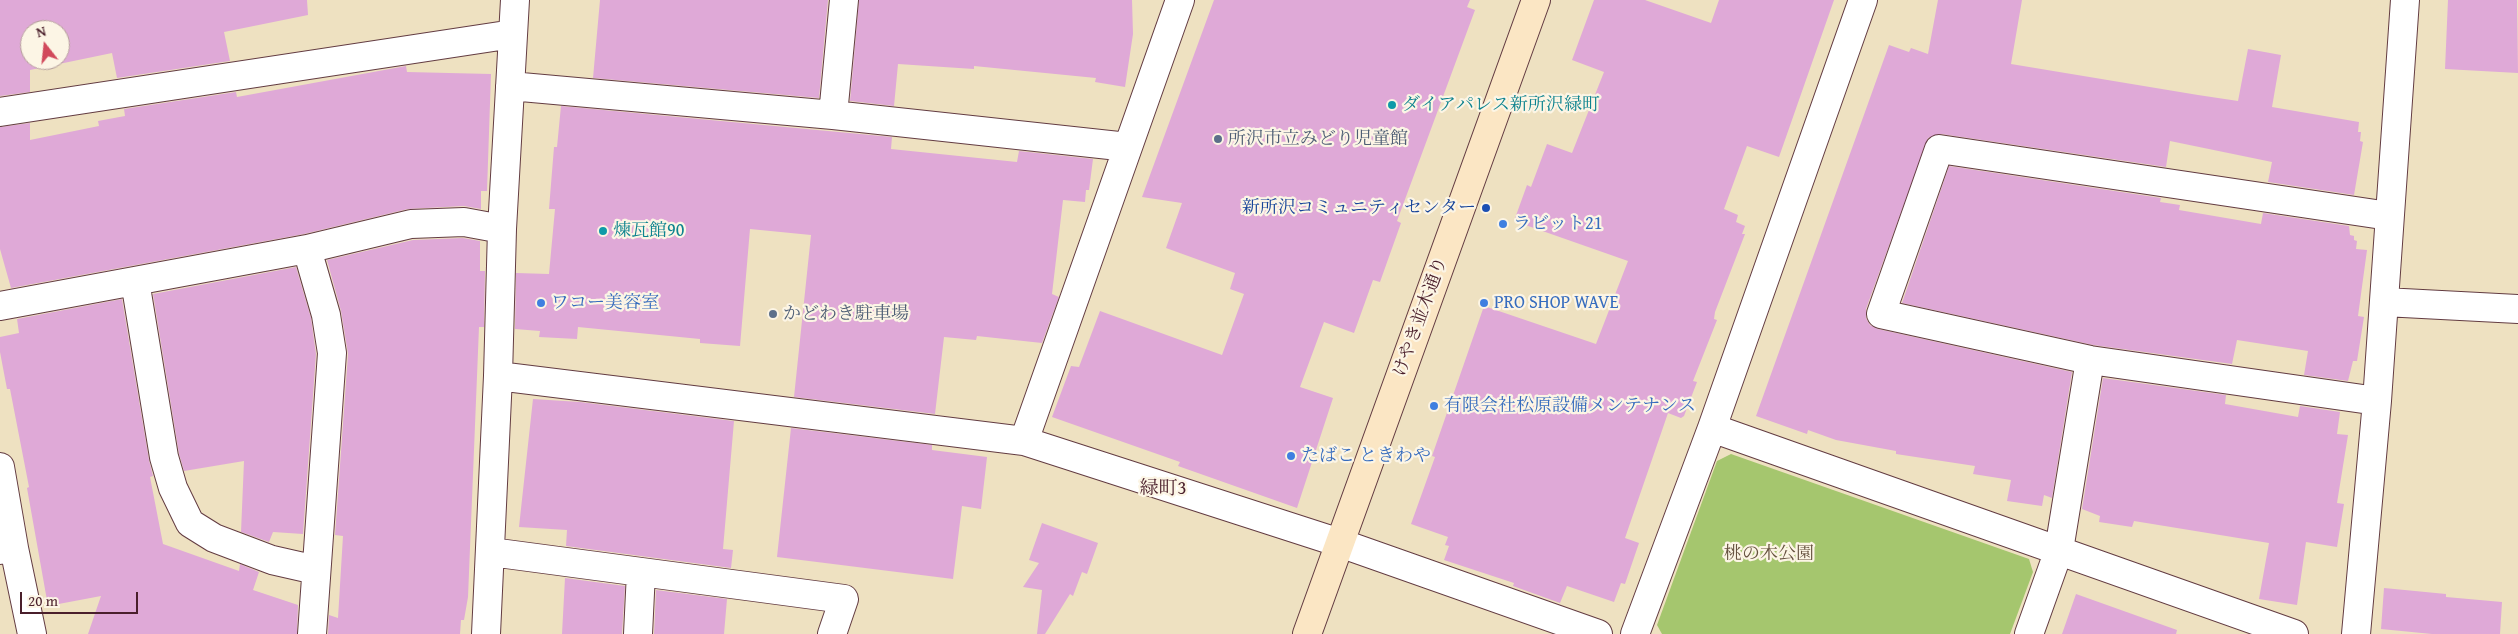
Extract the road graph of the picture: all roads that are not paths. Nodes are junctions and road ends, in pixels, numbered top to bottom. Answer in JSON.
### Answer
{"nodes":[{"id":1,"x":515,"y":0,"type":"edge"},
{"id":2,"x":844,"y":0,"type":"edge"},
{"id":3,"x":1180,"y":0,"type":"edge"},
{"id":4,"x":1536,"y":0,"type":"edge"},
{"id":5,"x":1863,"y":0,"type":"edge"},
{"id":6,"x":2405,"y":0,"type":"edge"},
{"id":7,"x":513,"y":34,"type":"junction"},
{"id":8,"x":510,"y":86,"type":"junction"},
{"id":9,"x":0,"y":112,"type":"edge"},
{"id":10,"x":833,"y":115,"type":"junction"},
{"id":11,"x":1128,"y":147,"type":"junction"},
{"id":12,"x":2389,"y":216,"type":"junction"},
{"id":13,"x":502,"y":229,"type":"junction"},
{"id":14,"x":307,"y":249,"type":"junction"},
{"id":15,"x":135,"y":281,"type":"junction"},
{"id":16,"x":2384,"y":302,"type":"junction"},
{"id":17,"x":0,"y":306,"type":"edge"},
{"id":18,"x":2518,"y":309,"type":"edge"},
{"id":19,"x":2090,"y":360,"type":"junction"},
{"id":20,"x":498,"y":376,"type":"junction"},
{"id":21,"x":2377,"y":401,"type":"junction"},
{"id":22,"x":1712,"y":428,"type":"junction"},
{"id":23,"x":1027,"y":447,"type":"junction"},
{"id":24,"x":0,"y":467,"type":"edge"},
{"id":25,"x":1340,"y":543,"type":"junction"},
{"id":26,"x":7,"y":549,"type":"edge"},
{"id":27,"x":2059,"y":550,"type":"junction"},
{"id":28,"x":490,"y":552,"type":"junction"},
{"id":29,"x":316,"y":570,"type":"junction"},
{"id":30,"x":640,"y":572,"type":"junction"},
{"id":31,"x":32,"y":634,"type":"edge"},
{"id":32,"x":312,"y":634,"type":"edge"},
{"id":33,"x":486,"y":634,"type":"edge"},
{"id":34,"x":638,"y":634,"type":"edge"},
{"id":35,"x":832,"y":634,"type":"edge"},
{"id":36,"x":1307,"y":634,"type":"edge"},
{"id":37,"x":1598,"y":634,"type":"edge"},
{"id":38,"x":1635,"y":634,"type":"edge"},
{"id":39,"x":2029,"y":634,"type":"edge"},
{"id":40,"x":2294,"y":634,"type":"edge"},
{"id":41,"x":2356,"y":634,"type":"edge"}],
"edges":[{"from":1,"to":7,"type":"street"},
{"from":2,"to":10,"type":"street"},
{"from":3,"to":11,"type":"street"},
{"from":4,"to":25,"type":"street","name":"けやき並木通り"},
{"from":5,"to":22,"type":"street"},
{"from":6,"to":12,"type":"street"},
{"from":7,"to":8,"type":"street"},
{"from":7,"to":9,"type":"street"},
{"from":8,"to":10,"type":"street"},
{"from":8,"to":13,"type":"street"},
{"from":10,"to":11,"type":"street"},
{"from":11,"to":23,"type":"street"},
{"from":12,"to":16,"type":"street"},
{"from":12,"to":19,"type":"street"},
{"from":13,"to":14,"type":"street"},
{"from":13,"to":20,"type":"street"},
{"from":14,"to":15,"type":"street"},
{"from":14,"to":29,"type":"street"},
{"from":15,"to":17,"type":"street"},
{"from":15,"to":29,"type":"street"},
{"from":16,"to":18,"type":"street"},
{"from":16,"to":21,"type":"street"},
{"from":19,"to":21,"type":"street"},
{"from":19,"to":27,"type":"street"},
{"from":20,"to":23,"type":"street"},
{"from":20,"to":28,"type":"street"},
{"from":21,"to":41,"type":"street"},
{"from":22,"to":27,"type":"street"},
{"from":22,"to":38,"type":"street"},
{"from":23,"to":25,"type":"street"},
{"from":24,"to":26,"type":"street"},
{"from":25,"to":36,"type":"street","name":"けやき並木通り"},
{"from":25,"to":37,"type":"street"},
{"from":26,"to":31,"type":"street"},
{"from":27,"to":39,"type":"street"},
{"from":27,"to":40,"type":"street"},
{"from":28,"to":30,"type":"street"},
{"from":28,"to":33,"type":"street"},
{"from":29,"to":32,"type":"street"},
{"from":30,"to":34,"type":"street"},
{"from":30,"to":35,"type":"street"}]}
